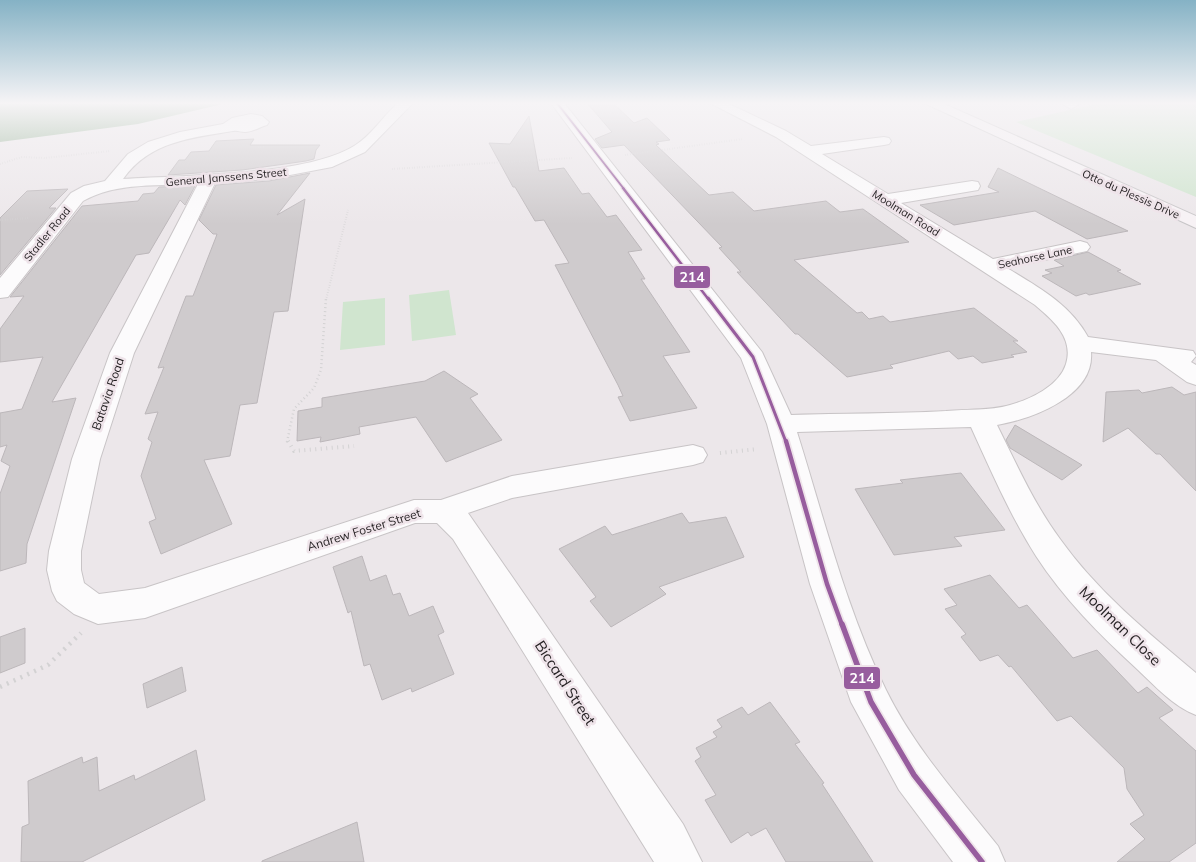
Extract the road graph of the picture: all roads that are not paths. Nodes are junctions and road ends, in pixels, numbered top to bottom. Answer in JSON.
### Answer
{"nodes":[{"id":1,"x":163,"y":143,"type":"edge"},
{"id":2,"x":365,"y":143,"type":"edge"},
{"id":3,"x":588,"y":143,"type":"edge"},
{"id":4,"x":796,"y":143,"type":"edge"},
{"id":5,"x":867,"y":143,"type":"edge"},
{"id":6,"x":1018,"y":143,"type":"edge"},
{"id":7,"x":1049,"y":143,"type":"edge"},
{"id":8,"x":808,"y":151,"type":"junction"},
{"id":9,"x":209,"y":179,"type":"junction"},
{"id":10,"x":112,"y":185,"type":"junction"},
{"id":11,"x":972,"y":186,"type":"dead end"},
{"id":12,"x":886,"y":200,"type":"junction"},
{"id":13,"x":1187,"y":202,"type":"dead end"},
{"id":14,"x":1196,"y":223,"type":"edge"},
{"id":15,"x":1080,"y":247,"type":"dead end"},
{"id":16,"x":990,"y":266,"type":"junction"},
{"id":17,"x":0,"y":292,"type":"edge"},
{"id":18,"x":1079,"y":343,"type":"junction"},
{"id":19,"x":1181,"y":362,"type":"edge"},
{"id":20,"x":980,"y":418,"type":"junction"},
{"id":21,"x":774,"y":436,"type":"junction"},
{"id":22,"x":693,"y":455,"type":"dead end"},
{"id":23,"x":443,"y":511,"type":"junction"},
{"id":24,"x":91,"y":619,"type":"joint"},
{"id":25,"x":1196,"y":697,"type":"edge"},
{"id":26,"x":679,"y":862,"type":"edge"},
{"id":27,"x":982,"y":862,"type":"edge"}],
"edges":[{"from":1,"to":10,"type":"street"},
{"from":2,"to":9,"type":"street","name":"General Janssens Street"},
{"from":3,"to":21,"type":"street"},
{"from":4,"to":8,"type":"street","name":"Moolman Road"},
{"from":5,"to":8,"type":"street"},
{"from":6,"to":14,"type":"main road","name":"Otto du Plessis Drive"},
{"from":7,"to":13,"type":"main road","name":"Otto du Plessis Drive"},
{"from":8,"to":12,"type":"street","name":"Moolman Road"},
{"from":9,"to":10,"type":"street","name":"General Janssens Street"},
{"from":9,"to":24,"type":"street","name":"Batavia Road"},
{"from":10,"to":17,"type":"street","name":"Stadler Road"},
{"from":11,"to":12,"type":"street"},
{"from":12,"to":16,"type":"street","name":"Moolman Road"},
{"from":15,"to":16,"type":"street","name":"Seahorse Lane"},
{"from":16,"to":18,"type":"street","name":"Moolman Road"},
{"from":18,"to":19,"type":"street"},
{"from":18,"to":20,"type":"street"},
{"from":20,"to":21,"type":"street"},
{"from":20,"to":25,"type":"street","name":"Moolman Close"},
{"from":21,"to":27,"type":"street"},
{"from":22,"to":23,"type":"street","name":"Andrew Foster Street"},
{"from":23,"to":24,"type":"street","name":"Andrew Foster Street"},
{"from":23,"to":26,"type":"street","name":"Biccard Street"}]}
